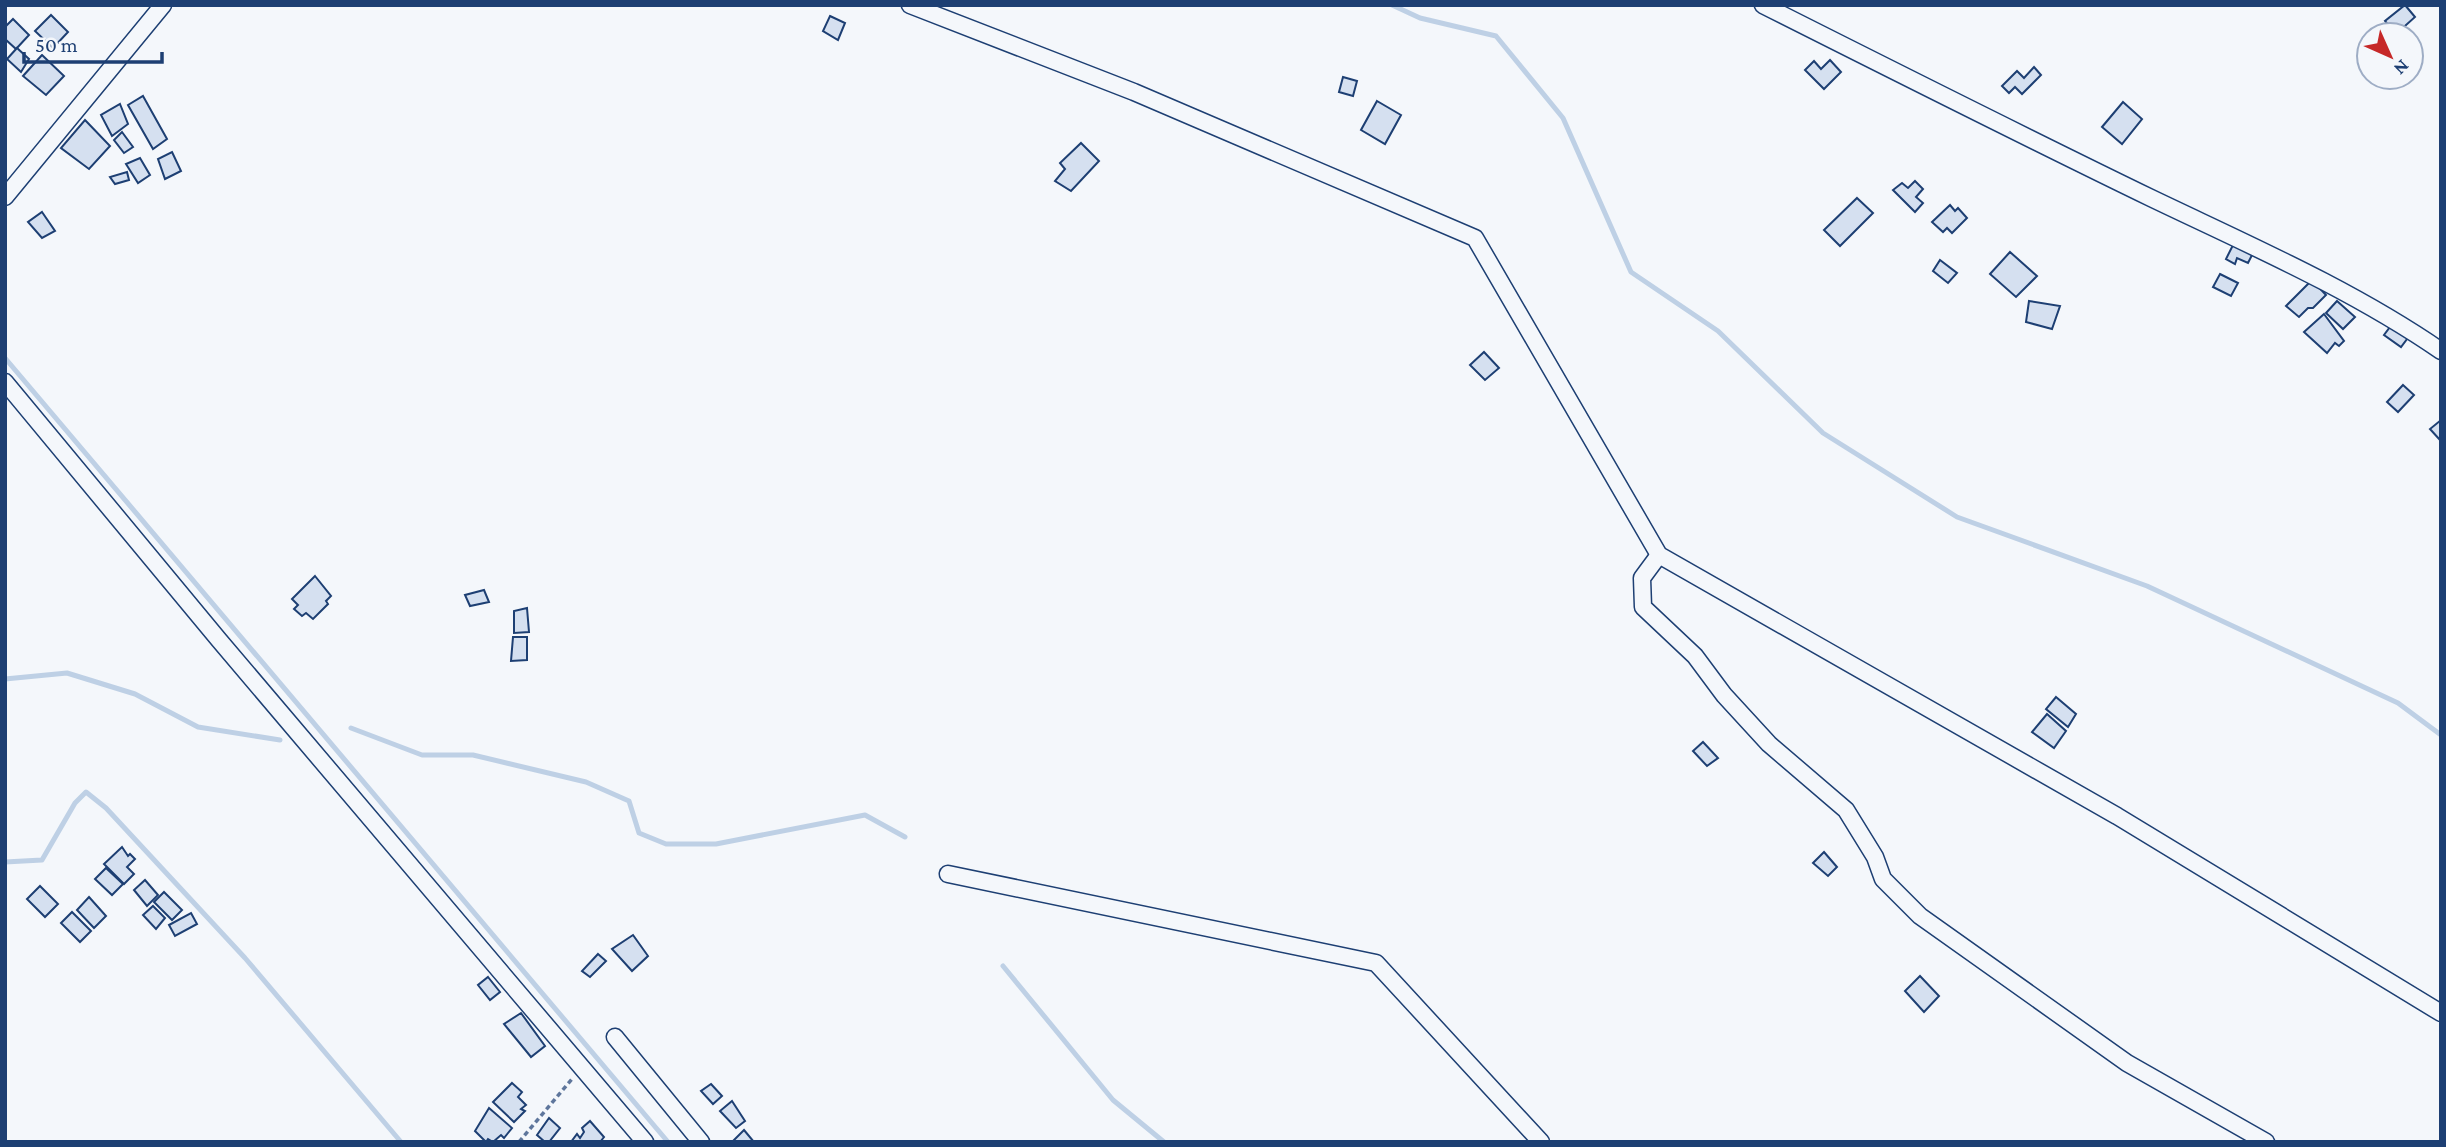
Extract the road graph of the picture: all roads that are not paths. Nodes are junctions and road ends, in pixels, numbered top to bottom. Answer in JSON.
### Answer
{"nodes":[{"id":1,"x":163,"y":5,"type":"edge"},
{"id":2,"x":910,"y":5,"type":"edge"},
{"id":3,"x":1763,"y":5,"type":"edge"},
{"id":4,"x":5,"y":197,"type":"edge"},
{"id":5,"x":2441,"y":351,"type":"edge"},
{"id":6,"x":5,"y":382,"type":"edge"},
{"id":7,"x":1659,"y":555,"type":"junction"},
{"id":8,"x":948,"y":874,"type":"dead end"},
{"id":9,"x":2441,"y":1013,"type":"edge"},
{"id":10,"x":615,"y":1037,"type":"dead end"},
{"id":11,"x":645,"y":1142,"type":"edge"},
{"id":12,"x":701,"y":1142,"type":"edge"},
{"id":13,"x":1541,"y":1142,"type":"edge"},
{"id":14,"x":2266,"y":1142,"type":"edge"}],
"edges":[{"from":1,"to":4,"type":"street"},
{"from":2,"to":7,"type":"street"},
{"from":3,"to":5,"type":"street"},
{"from":6,"to":11,"type":"street"},
{"from":7,"to":9,"type":"street"},
{"from":7,"to":14,"type":"street"},
{"from":8,"to":13,"type":"street"},
{"from":10,"to":12,"type":"street"}]}
